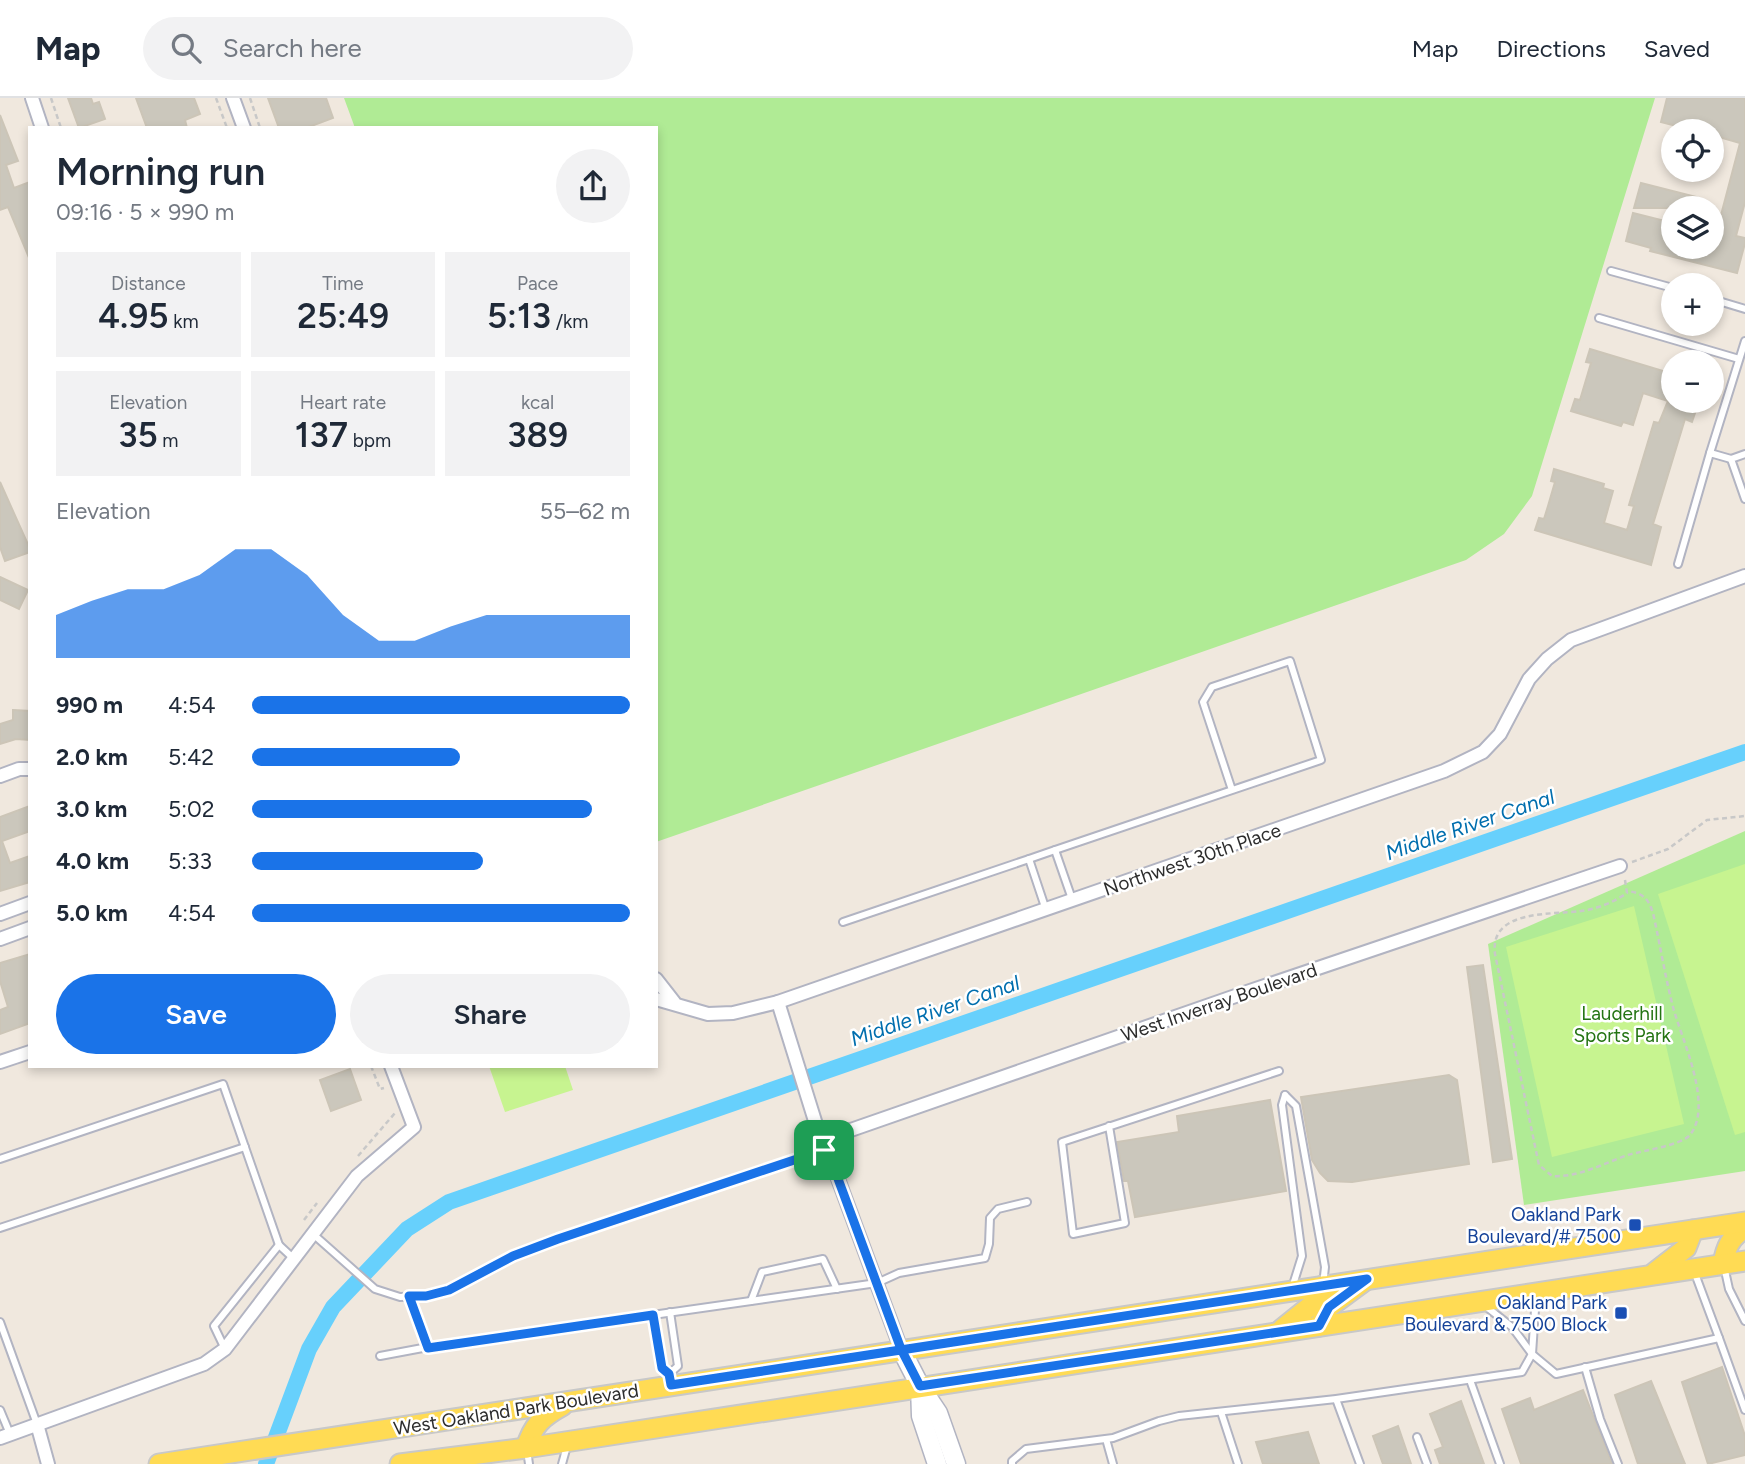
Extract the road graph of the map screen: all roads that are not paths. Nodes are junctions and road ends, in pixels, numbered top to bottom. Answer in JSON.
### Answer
{"nodes":[{"id":1,"x":32,"y":98,"type":"edge"},
{"id":2,"x":233,"y":98,"type":"edge"},
{"id":3,"x":41,"y":126,"type":"edge"},
{"id":4,"x":243,"y":126,"type":"edge"},
{"id":5,"x":1611,"y":271,"type":"dead end"},
{"id":6,"x":1661,"y":285,"type":"edge"},
{"id":7,"x":1724,"y":303,"type":"edge"},
{"id":8,"x":1745,"y":309,"type":"edge"},
{"id":9,"x":1599,"y":318,"type":"dead end"},
{"id":10,"x":1745,"y":341,"type":"edge"},
{"id":11,"x":1739,"y":359,"type":"junction"},
{"id":12,"x":1710,"y":453,"type":"junction"},
{"id":13,"x":1745,"y":454,"type":"edge"},
{"id":14,"x":1731,"y":459,"type":"junction"},
{"id":15,"x":1745,"y":499,"type":"edge"},
{"id":16,"x":1678,"y":564,"type":"dead end"},
{"id":17,"x":1745,"y":576,"type":"edge"},
{"id":18,"x":28,"y":769,"type":"edge"},
{"id":19,"x":0,"y":776,"type":"edge"},
{"id":20,"x":1232,"y":790,"type":"junction"},
{"id":21,"x":1055,"y":850,"type":"junction"},
{"id":22,"x":1029,"y":859,"type":"junction"},
{"id":23,"x":1619,"y":866,"type":"road end"},
{"id":24,"x":1073,"y":901,"type":"junction"},
{"id":25,"x":28,"y":904,"type":"edge"},
{"id":26,"x":1046,"y":910,"type":"junction"},
{"id":27,"x":0,"y":914,"type":"edge"},
{"id":28,"x":843,"y":922,"type":"dead end"},
{"id":29,"x":28,"y":929,"type":"edge"},
{"id":30,"x":0,"y":939,"type":"edge"},
{"id":31,"x":658,"y":982,"type":"edge"},
{"id":32,"x":658,"y":999,"type":"edge"},
{"id":33,"x":674,"y":1002,"type":"junction"},
{"id":34,"x":778,"y":1002,"type":"junction"},
{"id":35,"x":28,"y":1053,"type":"edge"},
{"id":36,"x":0,"y":1062,"type":"edge"},
{"id":37,"x":392,"y":1068,"type":"edge"},
{"id":38,"x":1279,"y":1071,"type":"dead end"},
{"id":39,"x":1109,"y":1126,"type":"junction"},
{"id":40,"x":245,"y":1147,"type":"junction"},
{"id":41,"x":824,"y":1150,"type":"junction"},
{"id":42,"x":0,"y":1159,"type":"edge"},
{"id":43,"x":1027,"y":1202,"type":"dead end"},
{"id":44,"x":1745,"y":1222,"type":"edge"},
{"id":45,"x":0,"y":1228,"type":"edge"},
{"id":46,"x":1745,"y":1228,"type":"edge"},
{"id":47,"x":1693,"y":1230,"type":"junction"},
{"id":48,"x":311,"y":1233,"type":"junction"},
{"id":49,"x":279,"y":1245,"type":"junction"},
{"id":50,"x":293,"y":1258,"type":"junction"},
{"id":51,"x":1745,"y":1261,"type":"edge"},
{"id":52,"x":1723,"y":1264,"type":"junction"},
{"id":53,"x":1694,"y":1269,"type":"junction"},
{"id":54,"x":1648,"y":1276,"type":"junction"},
{"id":55,"x":1367,"y":1279,"type":"junction"},
{"id":56,"x":877,"y":1283,"type":"junction"},
{"id":57,"x":1323,"y":1286,"type":"junction"},
{"id":58,"x":836,"y":1289,"type":"junction"},
{"id":59,"x":1290,"y":1291,"type":"junction"},
{"id":60,"x":1536,"y":1293,"type":"junction"},
{"id":61,"x":409,"y":1296,"type":"junction"},
{"id":62,"x":751,"y":1301,"type":"junction"},
{"id":63,"x":1480,"y":1302,"type":"junction"},
{"id":64,"x":670,"y":1312,"type":"junction"},
{"id":65,"x":653,"y":1315,"type":"junction"},
{"id":66,"x":1745,"y":1321,"type":"edge"},
{"id":67,"x":0,"y":1322,"type":"edge"},
{"id":68,"x":1319,"y":1326,"type":"junction"},
{"id":69,"x":1275,"y":1333,"type":"junction"},
{"id":70,"x":1719,"y":1338,"type":"junction"},
{"id":71,"x":428,"y":1348,"type":"junction"},
{"id":72,"x":225,"y":1349,"type":"junction"},
{"id":73,"x":901,"y":1349,"type":"junction"},
{"id":74,"x":1532,"y":1354,"type":"junction"},
{"id":75,"x":380,"y":1356,"type":"dead end"},
{"id":76,"x":1585,"y":1367,"type":"junction"},
{"id":77,"x":670,"y":1379,"type":"junction"},
{"id":78,"x":1470,"y":1380,"type":"junction"},
{"id":79,"x":920,"y":1386,"type":"junction"},
{"id":80,"x":1336,"y":1399,"type":"junction"},
{"id":81,"x":572,"y":1400,"type":"junction"},
{"id":82,"x":0,"y":1410,"type":"edge"},
{"id":83,"x":1745,"y":1410,"type":"edge"},
{"id":84,"x":1221,"y":1412,"type":"junction"},
{"id":85,"x":37,"y":1424,"type":"junction"},
{"id":86,"x":5,"y":1436,"type":"edge"},
{"id":87,"x":1417,"y":1437,"type":"dead end"},
{"id":88,"x":1106,"y":1439,"type":"junction"},
{"id":89,"x":568,"y":1441,"type":"junction"},
{"id":90,"x":528,"y":1456,"type":"edge"},
{"id":91,"x":48,"y":1464,"type":"edge"},
{"id":92,"x":159,"y":1464,"type":"edge"},
{"id":93,"x":400,"y":1464,"type":"edge"},
{"id":94,"x":562,"y":1464,"type":"edge"},
{"id":95,"x":937,"y":1464,"type":"edge"},
{"id":96,"x":956,"y":1464,"type":"edge"},
{"id":97,"x":1012,"y":1464,"type":"edge"},
{"id":98,"x":1113,"y":1464,"type":"edge"},
{"id":99,"x":1238,"y":1464,"type":"edge"},
{"id":100,"x":1360,"y":1464,"type":"edge"},
{"id":101,"x":1427,"y":1464,"type":"edge"},
{"id":102,"x":1500,"y":1464,"type":"edge"},
{"id":103,"x":1618,"y":1464,"type":"edge"}],
"edges":[{"from":1,"to":3,"type":"street"},
{"from":2,"to":4,"type":"street"},
{"from":5,"to":6,"type":"lane"},
{"from":7,"to":8,"type":"lane"},
{"from":9,"to":11,"type":"lane"},
{"from":10,"to":11,"type":"lane"},
{"from":11,"to":12,"type":"lane"},
{"from":12,"to":14,"type":"lane"},
{"from":12,"to":16,"type":"lane"},
{"from":13,"to":14,"type":"lane"},
{"from":14,"to":15,"type":"lane"},
{"from":17,"to":24,"type":"street","name":"Northwest 30th Place"},
{"from":18,"to":19,"type":"street"},
{"from":20,"to":20,"type":"lane"},
{"from":20,"to":21,"type":"lane"},
{"from":21,"to":22,"type":"lane"},
{"from":21,"to":24,"type":"lane"},
{"from":22,"to":26,"type":"lane"},
{"from":22,"to":28,"type":"lane"},
{"from":23,"to":41,"type":"street","name":"West Inverray Boulevard"},
{"from":24,"to":26,"type":"street","name":"Northwest 30th Place"},
{"from":25,"to":27,"type":"street"},
{"from":26,"to":34,"type":"street","name":"Northwest 30th Place"},
{"from":29,"to":30,"type":"street"},
{"from":31,"to":33,"type":"street"},
{"from":32,"to":33,"type":"street","name":"Northwest 30th Place"},
{"from":33,"to":34,"type":"street","name":"Northwest 30th Place"},
{"from":34,"to":41,"type":"street"},
{"from":35,"to":36,"type":"street"},
{"from":37,"to":48,"type":"street"},
{"from":38,"to":39,"type":"lane"},
{"from":39,"to":39,"type":"lane"},
{"from":40,"to":42,"type":"lane"},
{"from":40,"to":45,"type":"lane"},
{"from":40,"to":49,"type":"lane"},
{"from":41,"to":56,"type":"street"},
{"from":41,"to":61,"type":"lane"},
{"from":43,"to":56,"type":"lane"},
{"from":44,"to":47,"type":"main road","name":"West Oakland Park Boulevard"},
{"from":46,"to":52,"type":"main road"},
{"from":47,"to":54,"type":"main road"},
{"from":47,"to":55,"type":"main road","name":"West Oakland Park Boulevard"},
{"from":48,"to":50,"type":"street"},
{"from":48,"to":61,"type":"lane"},
{"from":49,"to":50,"type":"lane"},
{"from":49,"to":72,"type":"lane"},
{"from":50,"to":72,"type":"street"},
{"from":51,"to":52,"type":"main road","name":"West Oakland Park Boulevard"},
{"from":52,"to":53,"type":"main road","name":"West Oakland Park Boulevard"},
{"from":52,"to":66,"type":"lane"},
{"from":53,"to":54,"type":"main road","name":"West Oakland Park Boulevard"},
{"from":53,"to":70,"type":"lane"},
{"from":54,"to":60,"type":"main road","name":"West Oakland Park Boulevard"},
{"from":55,"to":57,"type":"main road","name":"West Oakland Park Boulevard"},
{"from":55,"to":68,"type":"main road"},
{"from":56,"to":58,"type":"lane"},
{"from":56,"to":73,"type":"street"},
{"from":57,"to":59,"type":"main road","name":"West Oakland Park Boulevard"},
{"from":57,"to":59,"type":"lane"},
{"from":57,"to":69,"type":"main road"},
{"from":58,"to":62,"type":"lane"},
{"from":58,"to":62,"type":"lane"},
{"from":59,"to":73,"type":"main road","name":"West Oakland Park Boulevard"},
{"from":60,"to":63,"type":"main road","name":"West Oakland Park Boulevard"},
{"from":60,"to":74,"type":"lane"},
{"from":61,"to":71,"type":"lane"},
{"from":62,"to":64,"type":"lane"},
{"from":63,"to":68,"type":"main road","name":"West Oakland Park Boulevard"},
{"from":63,"to":74,"type":"lane"},
{"from":64,"to":65,"type":"lane"},
{"from":64,"to":77,"type":"lane"},
{"from":65,"to":71,"type":"lane"},
{"from":65,"to":77,"type":"lane"},
{"from":67,"to":85,"type":"lane"},
{"from":68,"to":69,"type":"main road","name":"West Oakland Park Boulevard"},
{"from":69,"to":79,"type":"main road","name":"West Oakland Park Boulevard"},
{"from":70,"to":76,"type":"lane"},
{"from":70,"to":83,"type":"lane"},
{"from":71,"to":75,"type":"lane"},
{"from":72,"to":85,"type":"street"},
{"from":73,"to":77,"type":"main road","name":"West Oakland Park Boulevard"},
{"from":73,"to":79,"type":"street"},
{"from":74,"to":76,"type":"lane"},
{"from":74,"to":78,"type":"lane"},
{"from":76,"to":103,"type":"lane"},
{"from":77,"to":81,"type":"main road","name":"West Oakland Park Boulevard"},
{"from":78,"to":80,"type":"lane"},
{"from":78,"to":102,"type":"lane"},
{"from":79,"to":89,"type":"main road","name":"West Oakland Park Boulevard"},
{"from":79,"to":95,"type":"street"},
{"from":79,"to":96,"type":"street"},
{"from":80,"to":84,"type":"lane"},
{"from":80,"to":100,"type":"lane"},
{"from":81,"to":90,"type":"main road"},
{"from":81,"to":92,"type":"main road","name":"West Oakland Park Boulevard"},
{"from":82,"to":86,"type":"lane"},
{"from":84,"to":88,"type":"lane"},
{"from":84,"to":99,"type":"lane"},
{"from":85,"to":86,"type":"street"},
{"from":85,"to":91,"type":"street"},
{"from":87,"to":101,"type":"lane"},
{"from":88,"to":97,"type":"lane"},
{"from":88,"to":98,"type":"lane"},
{"from":89,"to":90,"type":"main road","name":"West Oakland Park Boulevard"},
{"from":89,"to":94,"type":"lane"},
{"from":90,"to":93,"type":"main road","name":"West Oakland Park Boulevard"}]}
